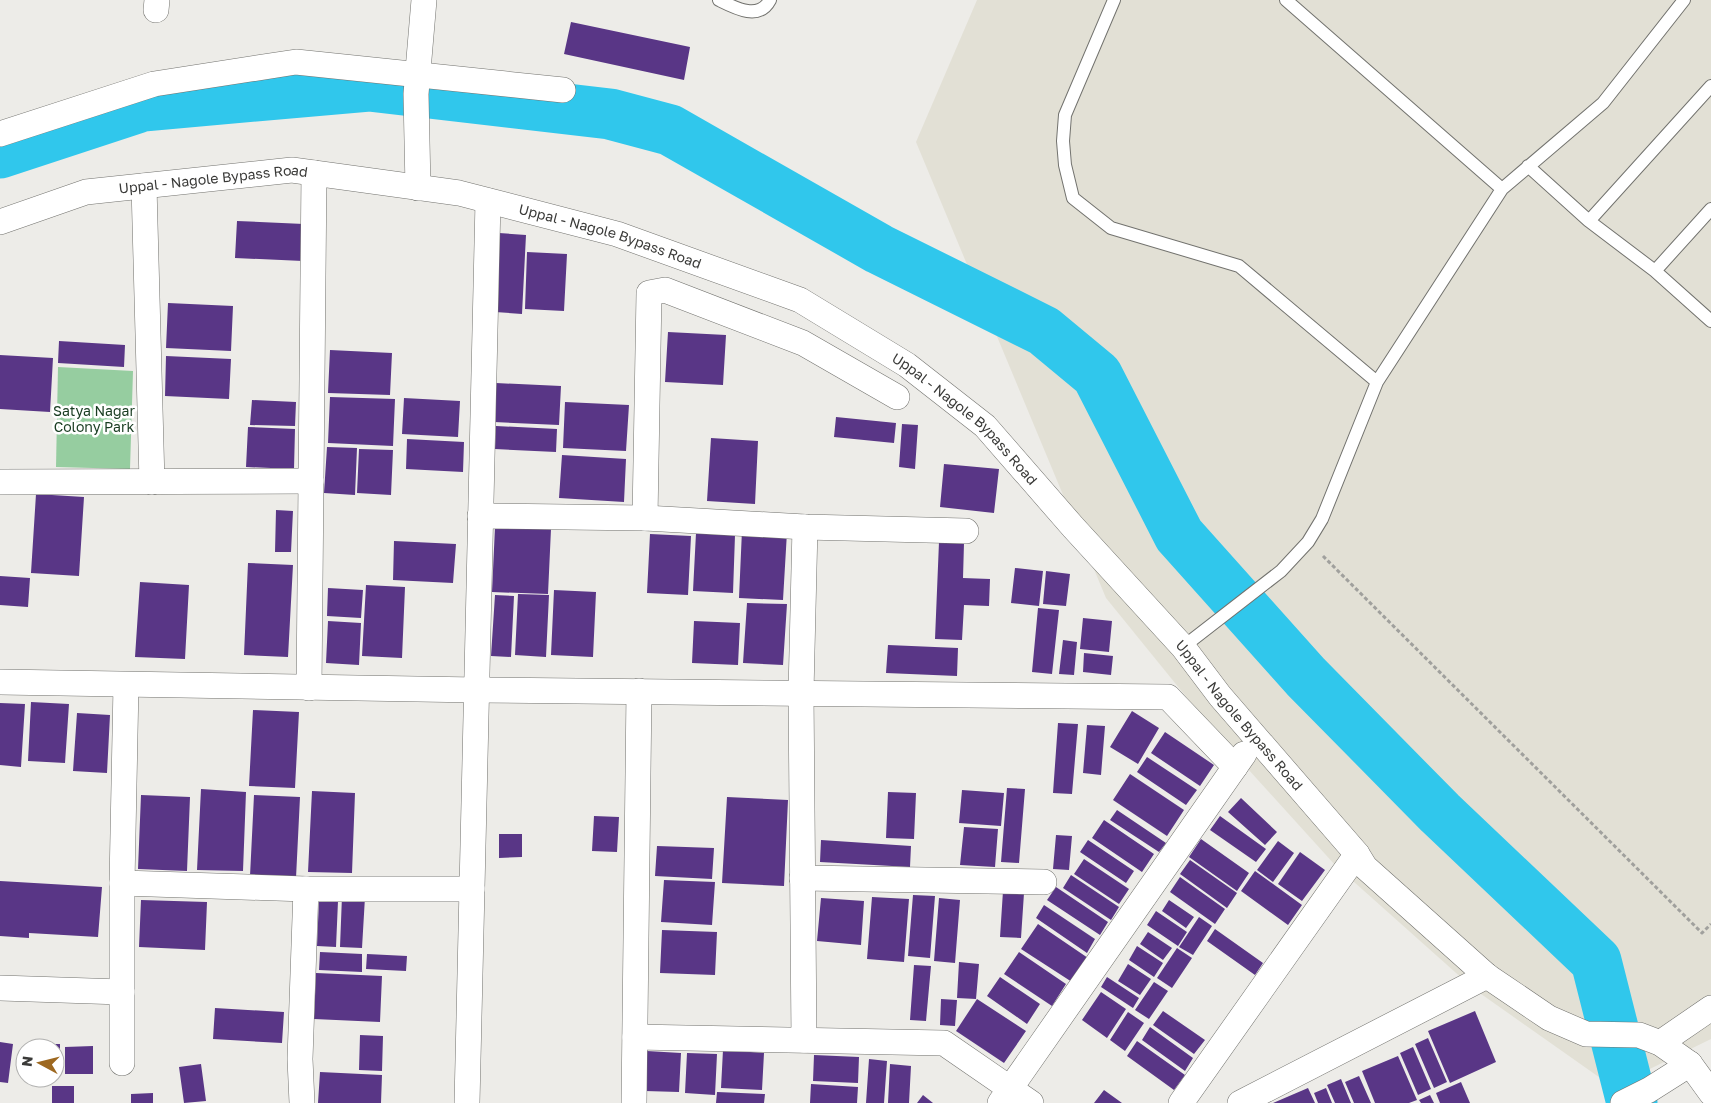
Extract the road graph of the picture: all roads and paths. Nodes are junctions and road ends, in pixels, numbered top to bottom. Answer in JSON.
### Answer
{"nodes":[{"id":1,"x":424,"y":0,"type":"edge"},
{"id":2,"x":719,"y":0,"type":"edge"},
{"id":3,"x":770,"y":0,"type":"edge"},
{"id":4,"x":1114,"y":0,"type":"edge"},
{"id":5,"x":1286,"y":0,"type":"edge"},
{"id":6,"x":1684,"y":0,"type":"edge"},
{"id":7,"x":418,"y":77,"type":"junction"},
{"id":8,"x":1711,"y":86,"type":"edge"},
{"id":9,"x":563,"y":90,"type":"dead end"},
{"id":10,"x":0,"y":134,"type":"edge"},
{"id":11,"x":1528,"y":166,"type":"junction"},
{"id":12,"x":314,"y":173,"type":"junction"},
{"id":13,"x":144,"y":186,"type":"junction"},
{"id":14,"x":418,"y":188,"type":"junction"},
{"id":15,"x":1502,"y":189,"type":"junction"},
{"id":16,"x":488,"y":201,"type":"junction"},
{"id":17,"x":1711,"y":209,"type":"edge"},
{"id":18,"x":0,"y":222,"type":"edge"},
{"id":19,"x":1589,"y":222,"type":"junction"},
{"id":20,"x":1655,"y":271,"type":"junction"},
{"id":21,"x":1711,"y":321,"type":"edge"},
{"id":22,"x":1377,"y":382,"type":"junction"},
{"id":23,"x":897,"y":397,"type":"dead end"},
{"id":24,"x":311,"y":481,"type":"junction"},
{"id":25,"x":0,"y":482,"type":"edge"},
{"id":26,"x":152,"y":482,"type":"junction"},
{"id":27,"x":480,"y":516,"type":"junction"},
{"id":28,"x":644,"y":518,"type":"junction"},
{"id":29,"x":805,"y":527,"type":"junction"},
{"id":30,"x":966,"y":531,"type":"dead end"},
{"id":31,"x":1308,"y":542,"type":"junction"},
{"id":32,"x":1183,"y":646,"type":"junction"},
{"id":33,"x":0,"y":682,"type":"edge"},
{"id":34,"x":126,"y":685,"type":"junction"},
{"id":35,"x":309,"y":688,"type":"junction"},
{"id":36,"x":477,"y":690,"type":"junction"},
{"id":37,"x":639,"y":691,"type":"junction"},
{"id":38,"x":801,"y":692,"type":"junction"},
{"id":39,"x":1255,"y":737,"type":"junction"},
{"id":40,"x":1234,"y":767,"type":"junction"},
{"id":41,"x":1357,"y":854,"type":"junction"},
{"id":42,"x":802,"y":878,"type":"junction"},
{"id":43,"x":1044,"y":882,"type":"dead end"},
{"id":44,"x":122,"y":883,"type":"junction"},
{"id":45,"x":306,"y":889,"type":"junction"},
{"id":46,"x":472,"y":889,"type":"junction"},
{"id":47,"x":1711,"y":924,"type":"edge"},
{"id":48,"x":1487,"y":976,"type":"junction"},
{"id":49,"x":0,"y":988,"type":"edge"},
{"id":50,"x":122,"y":992,"type":"junction"},
{"id":51,"x":1711,"y":1008,"type":"edge"},
{"id":52,"x":635,"y":1037,"type":"junction"},
{"id":53,"x":1650,"y":1039,"type":"junction"},
{"id":54,"x":804,"y":1040,"type":"junction"},
{"id":55,"x":122,"y":1063,"type":"dead end"},
{"id":56,"x":1690,"y":1064,"type":"junction"},
{"id":57,"x":1711,"y":1093,"type":"edge"},
{"id":58,"x":1005,"y":1096,"type":"edge"},
{"id":59,"x":1711,"y":1098,"type":"edge"},
{"id":60,"x":302,"y":1103,"type":"edge"},
{"id":61,"x":467,"y":1103,"type":"edge"},
{"id":62,"x":634,"y":1103,"type":"edge"},
{"id":63,"x":1031,"y":1103,"type":"edge"},
{"id":64,"x":1181,"y":1103,"type":"edge"},
{"id":65,"x":1240,"y":1103,"type":"edge"},
{"id":66,"x":1623,"y":1103,"type":"edge"},
{"id":67,"x":1710,"y":1103,"type":"edge"}],
"edges":[{"from":1,"to":7,"type":"street"},
{"from":2,"to":3,"type":"lane"},
{"from":4,"to":22,"type":"lane"},
{"from":5,"to":15,"type":"lane"},
{"from":6,"to":11,"type":"lane"},
{"from":7,"to":9,"type":"street"},
{"from":7,"to":10,"type":"street"},
{"from":7,"to":14,"type":"street"},
{"from":8,"to":19,"type":"lane"},
{"from":11,"to":15,"type":"lane"},
{"from":11,"to":19,"type":"lane"},
{"from":12,"to":13,"type":"street","name":"Uppal - Nagole Bypass Road"},
{"from":12,"to":14,"type":"street","name":"Uppal - Nagole Bypass Road"},
{"from":12,"to":24,"type":"street"},
{"from":13,"to":18,"type":"street","name":"Uppal - Nagole Bypass Road"},
{"from":13,"to":26,"type":"street"},
{"from":14,"to":16,"type":"street","name":"Uppal - Nagole Bypass Road"},
{"from":15,"to":22,"type":"lane"},
{"from":16,"to":27,"type":"street"},
{"from":16,"to":32,"type":"street","name":"Uppal - Nagole Bypass Road"},
{"from":17,"to":20,"type":"lane"},
{"from":19,"to":20,"type":"lane"},
{"from":20,"to":21,"type":"lane"},
{"from":22,"to":31,"type":"lane"},
{"from":23,"to":28,"type":"street"},
{"from":24,"to":26,"type":"street"},
{"from":24,"to":35,"type":"street"},
{"from":25,"to":26,"type":"street"},
{"from":27,"to":28,"type":"street"},
{"from":27,"to":36,"type":"street"},
{"from":28,"to":29,"type":"street"},
{"from":29,"to":30,"type":"street"},
{"from":29,"to":38,"type":"street"},
{"from":31,"to":32,"type":"lane"},
{"from":31,"to":47,"type":"path"},
{"from":32,"to":39,"type":"street","name":"Uppal - Nagole Bypass Road"},
{"from":33,"to":34,"type":"street"},
{"from":34,"to":35,"type":"street"},
{"from":34,"to":44,"type":"street"},
{"from":35,"to":36,"type":"street"},
{"from":36,"to":37,"type":"street"},
{"from":36,"to":46,"type":"street"},
{"from":37,"to":38,"type":"street"},
{"from":37,"to":52,"type":"street"},
{"from":38,"to":40,"type":"street"},
{"from":38,"to":42,"type":"street"},
{"from":39,"to":40,"type":"street"},
{"from":39,"to":41,"type":"street","name":"Uppal - Nagole Bypass Road"},
{"from":40,"to":58,"type":"street"},
{"from":41,"to":48,"type":"street","name":"Uppal - Nagole Bypass Road"},
{"from":41,"to":64,"type":"street"},
{"from":42,"to":43,"type":"street"},
{"from":42,"to":54,"type":"street"},
{"from":44,"to":45,"type":"street"},
{"from":44,"to":50,"type":"street"},
{"from":45,"to":46,"type":"street"},
{"from":45,"to":60,"type":"street"},
{"from":46,"to":61,"type":"street"},
{"from":48,"to":53,"type":"street","name":"Uppal - Nagole Bypass Road"},
{"from":48,"to":65,"type":"street"},
{"from":49,"to":50,"type":"street"},
{"from":50,"to":55,"type":"street"},
{"from":51,"to":53,"type":"street"},
{"from":52,"to":54,"type":"street"},
{"from":52,"to":62,"type":"street"},
{"from":53,"to":56,"type":"street"},
{"from":54,"to":58,"type":"street"},
{"from":56,"to":57,"type":"street"},
{"from":56,"to":66,"type":"street"},
{"from":58,"to":63,"type":"street"},
{"from":59,"to":67,"type":"street"}]}
